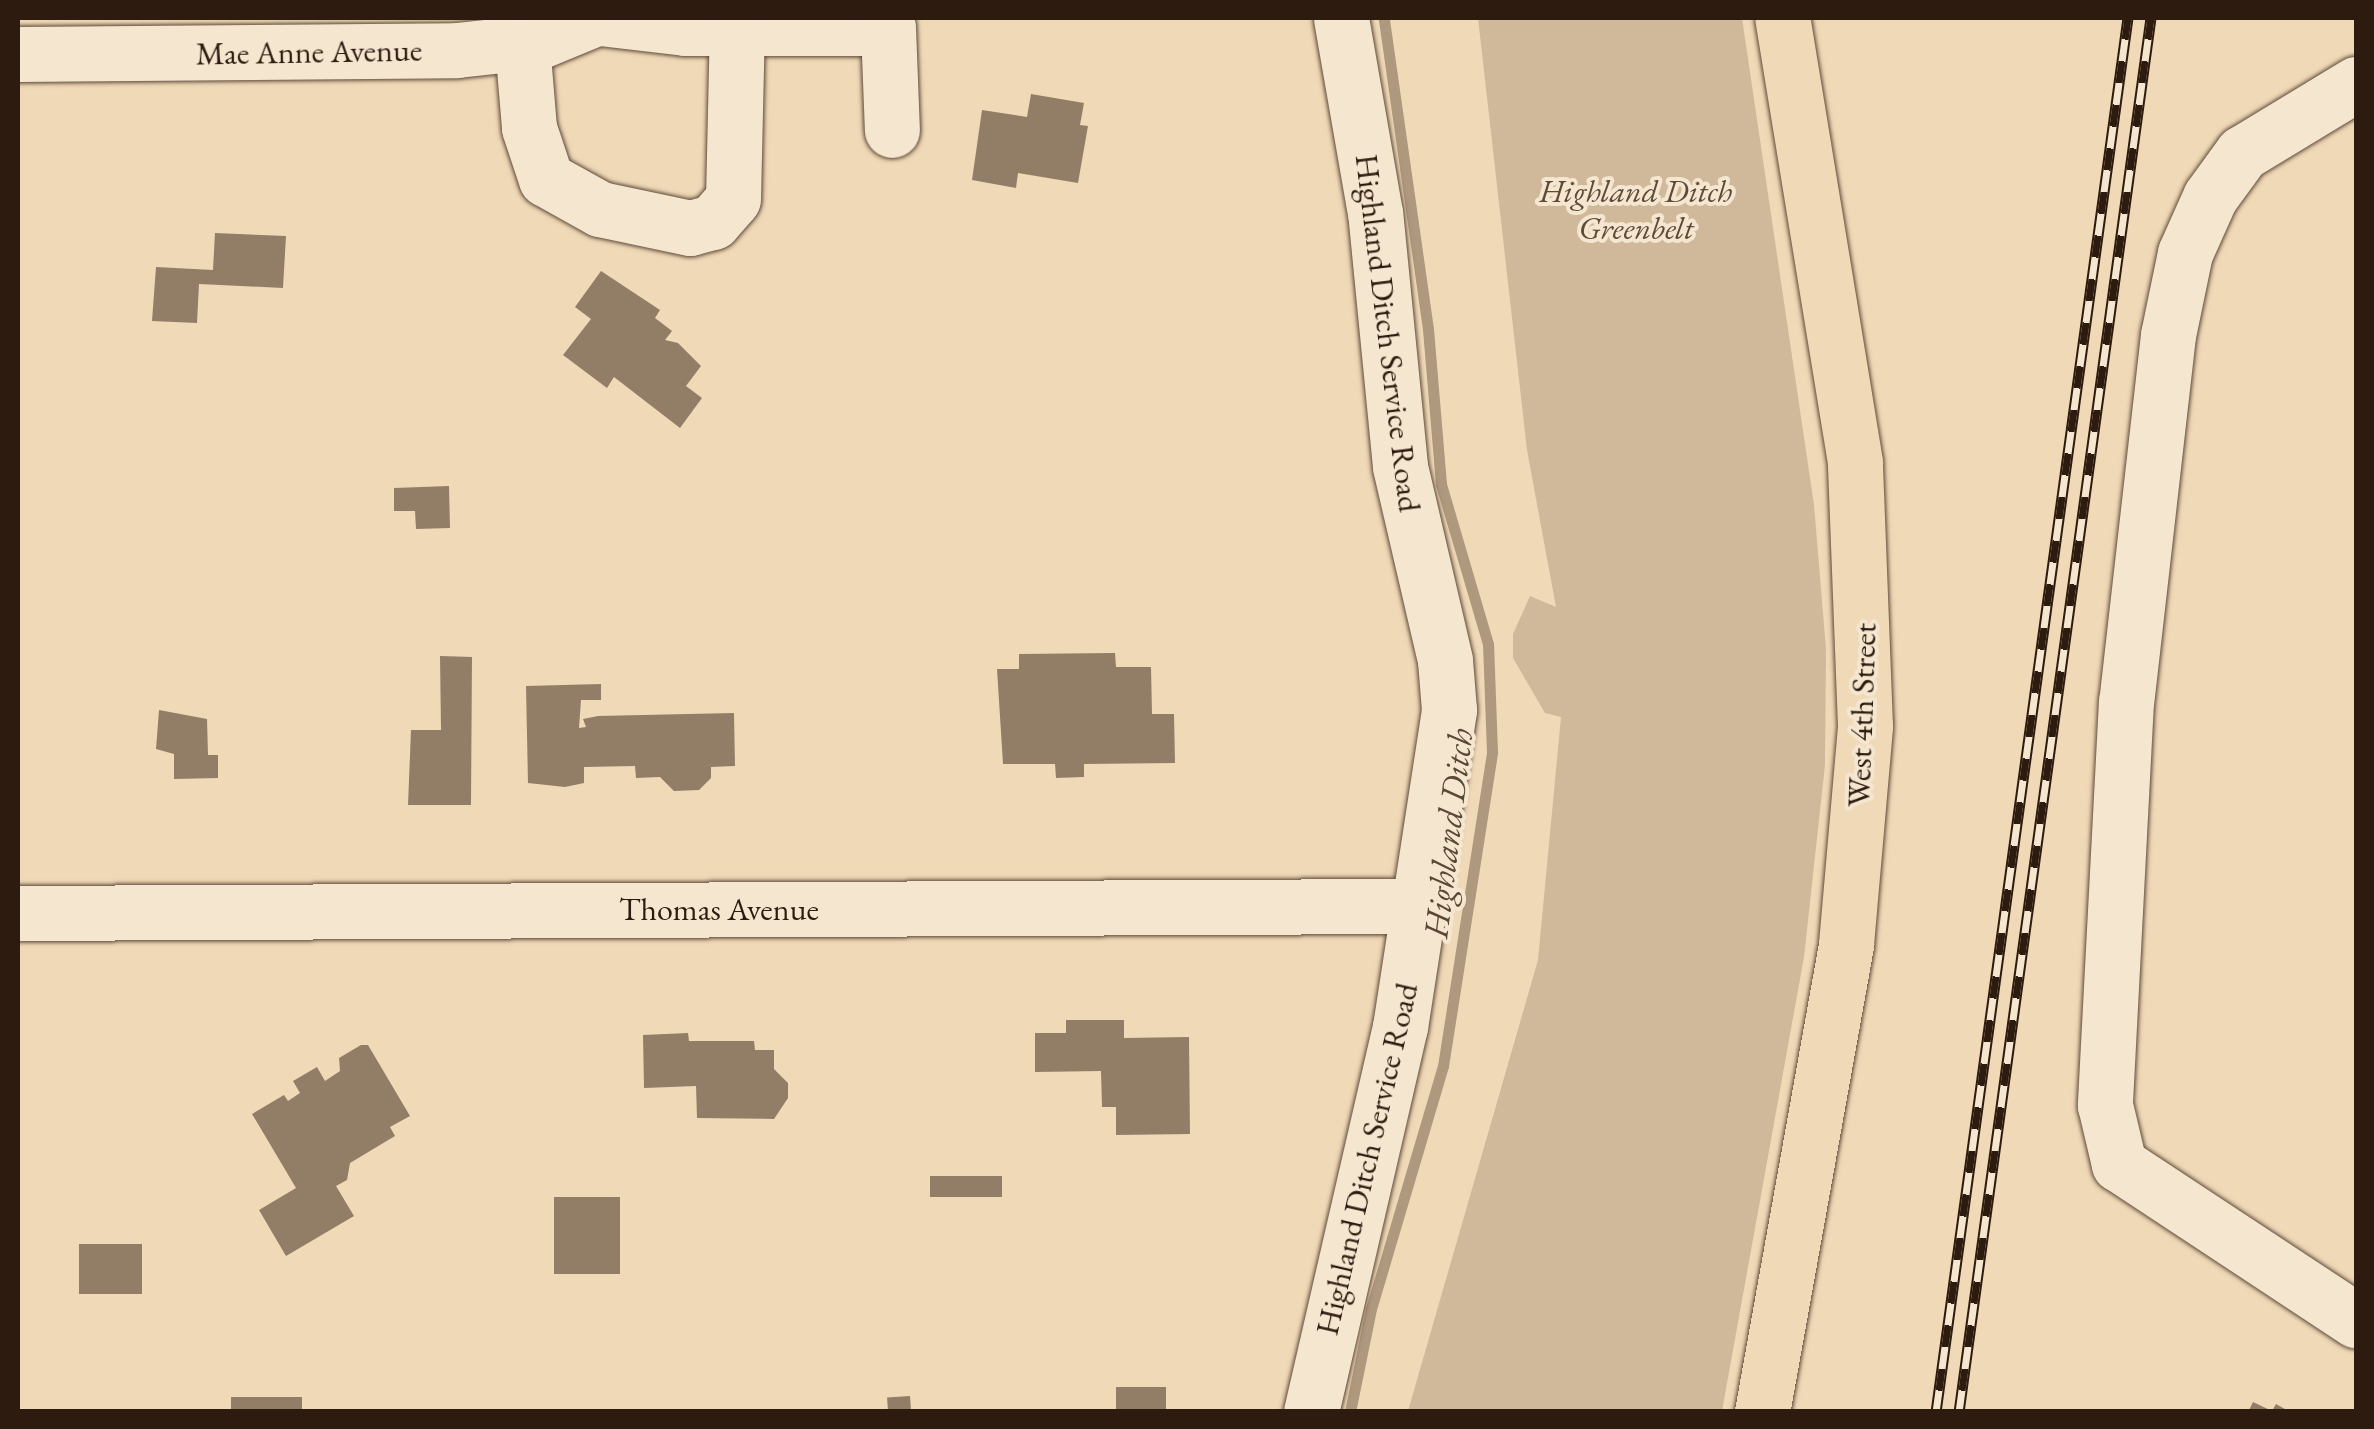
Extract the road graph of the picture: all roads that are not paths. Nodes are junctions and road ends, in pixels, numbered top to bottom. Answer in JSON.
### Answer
{"nodes":[{"id":1,"x":598,"y":18,"type":"edge"},
{"id":2,"x":1341,"y":18,"type":"edge"},
{"id":3,"x":1782,"y":18,"type":"edge"},
{"id":4,"x":737,"y":27,"type":"junction"},
{"id":5,"x":522,"y":44,"type":"junction"},
{"id":6,"x":18,"y":54,"type":"edge"},
{"id":7,"x":2356,"y":84,"type":"edge"},
{"id":8,"x":892,"y":130,"type":"dead end"},
{"id":9,"x":1421,"y":906,"type":"junction"},
{"id":10,"x":18,"y":914,"type":"edge"},
{"id":11,"x":2356,"y":1320,"type":"edge"},
{"id":12,"x":1311,"y":1412,"type":"edge"},
{"id":13,"x":1762,"y":1412,"type":"edge"}],
"edges":[{"from":1,"to":4,"type":"street"},
{"from":1,"to":5,"type":"street","name":"Mae Anne Avenue"},
{"from":2,"to":9,"type":"street","name":"Highland Ditch Service Road"},
{"from":3,"to":13,"type":"main road","name":"West 4th Street"},
{"from":4,"to":5,"type":"street"},
{"from":4,"to":8,"type":"street"},
{"from":5,"to":6,"type":"street","name":"Mae Anne Avenue"},
{"from":7,"to":11,"type":"street"},
{"from":9,"to":10,"type":"street","name":"Thomas Avenue"},
{"from":9,"to":12,"type":"street","name":"Highland Ditch Service Road"}]}
